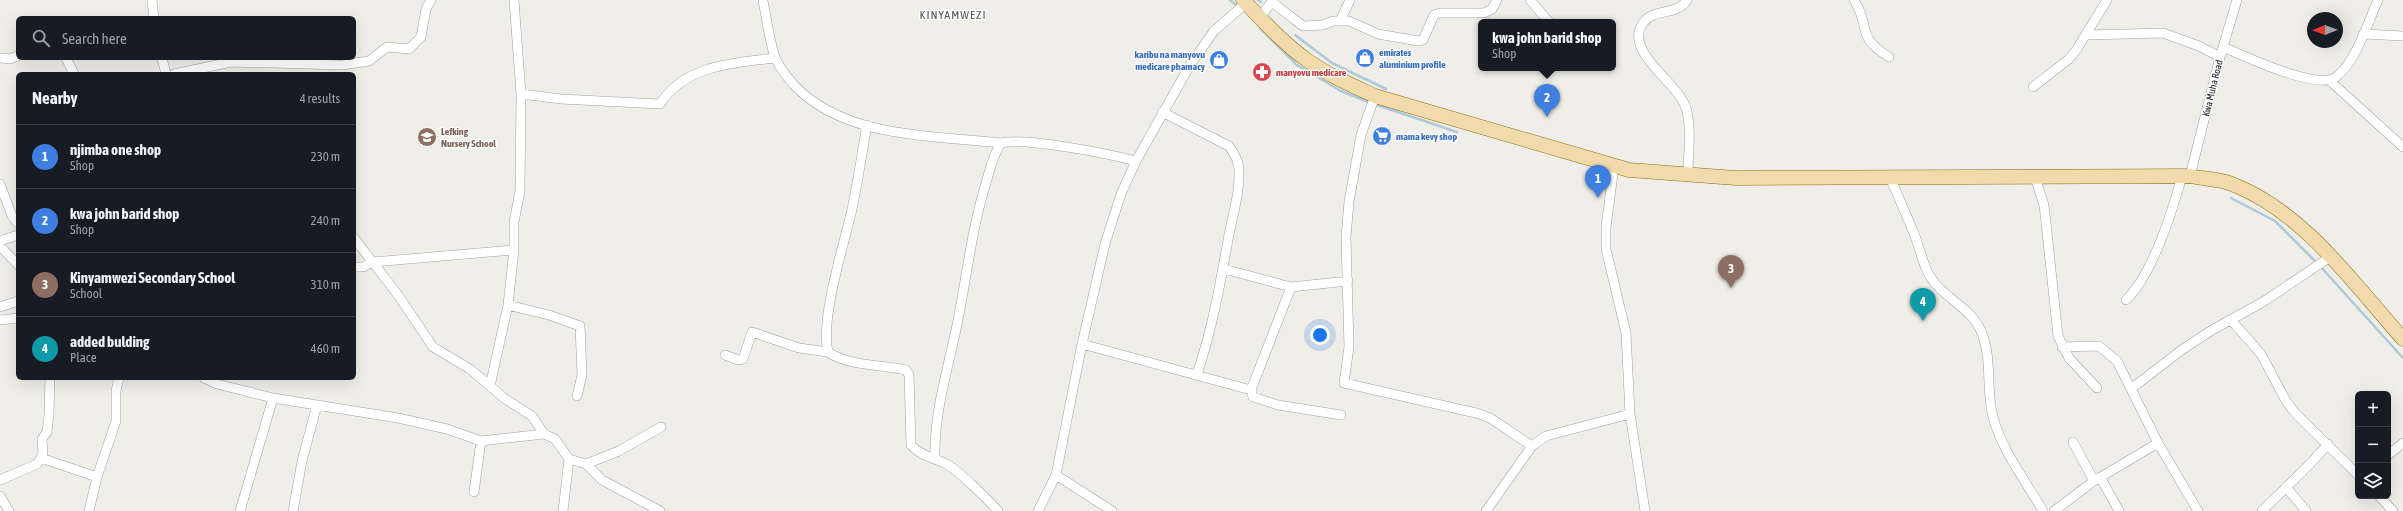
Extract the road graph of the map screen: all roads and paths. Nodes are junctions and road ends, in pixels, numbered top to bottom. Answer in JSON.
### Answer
{"nodes":[{"id":1,"x":152,"y":0,"type":"edge"},
{"id":2,"x":431,"y":0,"type":"edge"},
{"id":3,"x":514,"y":0,"type":"edge"},
{"id":4,"x":1350,"y":0,"type":"edge"},
{"id":5,"x":1498,"y":0,"type":"edge"},
{"id":6,"x":1530,"y":0,"type":"edge"},
{"id":7,"x":1687,"y":0,"type":"edge"},
{"id":8,"x":1854,"y":0,"type":"edge"},
{"id":9,"x":2107,"y":0,"type":"edge"},
{"id":10,"x":2236,"y":0,"type":"edge"},
{"id":11,"x":2378,"y":0,"type":"edge"},
{"id":12,"x":763,"y":1,"type":"edge"},
{"id":13,"x":1273,"y":1,"type":"edge"},
{"id":14,"x":1244,"y":2,"type":"edge"},
{"id":15,"x":154,"y":16,"type":"edge"},
{"id":16,"x":1260,"y":18,"type":"junction"},
{"id":17,"x":1546,"y":19,"type":"edge"},
{"id":18,"x":1340,"y":20,"type":"junction"},
{"id":19,"x":2363,"y":34,"type":"junction"},
{"id":20,"x":2087,"y":35,"type":"junction"},
{"id":21,"x":2403,"y":36,"type":"edge"},
{"id":22,"x":2223,"y":48,"type":"junction"},
{"id":23,"x":16,"y":57,"type":"edge"},
{"id":24,"x":1889,"y":57,"type":"dead end"},
{"id":25,"x":2220,"y":57,"type":"junction"},
{"id":26,"x":0,"y":58,"type":"edge"},
{"id":27,"x":775,"y":58,"type":"junction"},
{"id":28,"x":67,"y":60,"type":"edge"},
{"id":29,"x":162,"y":60,"type":"edge"},
{"id":30,"x":73,"y":72,"type":"edge"},
{"id":31,"x":166,"y":72,"type":"edge"},
{"id":32,"x":184,"y":72,"type":"edge"},
{"id":33,"x":2329,"y":80,"type":"junction"},
{"id":34,"x":2033,"y":87,"type":"dead end"},
{"id":35,"x":521,"y":94,"type":"junction"},
{"id":36,"x":1375,"y":96,"type":"junction"},
{"id":37,"x":1162,"y":112,"type":"junction"},
{"id":38,"x":867,"y":125,"type":"junction"},
{"id":39,"x":1001,"y":143,"type":"junction"},
{"id":40,"x":2403,"y":147,"type":"edge"},
{"id":41,"x":1136,"y":161,"type":"junction"},
{"id":42,"x":1614,"y":166,"type":"junction"},
{"id":43,"x":1688,"y":175,"type":"junction"},
{"id":44,"x":2186,"y":176,"type":"junction"},
{"id":45,"x":1890,"y":177,"type":"junction"},
{"id":46,"x":2035,"y":177,"type":"junction"},
{"id":47,"x":0,"y":184,"type":"edge"},
{"id":48,"x":16,"y":221,"type":"edge"},
{"id":49,"x":16,"y":236,"type":"edge"},
{"id":50,"x":0,"y":241,"type":"edge"},
{"id":51,"x":356,"y":241,"type":"edge"},
{"id":52,"x":0,"y":246,"type":"edge"},
{"id":53,"x":514,"y":250,"type":"junction"},
{"id":54,"x":2330,"y":257,"type":"junction"},
{"id":55,"x":373,"y":262,"type":"junction"},
{"id":56,"x":16,"y":263,"type":"edge"},
{"id":57,"x":356,"y":267,"type":"edge"},
{"id":58,"x":1224,"y":269,"type":"junction"},
{"id":59,"x":1348,"y":281,"type":"junction"},
{"id":60,"x":1291,"y":287,"type":"junction"},
{"id":61,"x":2126,"y":300,"type":"dead end"},
{"id":62,"x":16,"y":302,"type":"edge"},
{"id":63,"x":508,"y":305,"type":"junction"},
{"id":64,"x":0,"y":307,"type":"edge"},
{"id":65,"x":16,"y":318,"type":"edge"},
{"id":66,"x":0,"y":320,"type":"edge"},
{"id":67,"x":2231,"y":320,"type":"junction"},
{"id":68,"x":2403,"y":339,"type":"edge"},
{"id":69,"x":1082,"y":344,"type":"junction"},
{"id":70,"x":2062,"y":347,"type":"junction"},
{"id":71,"x":828,"y":352,"type":"junction"},
{"id":72,"x":725,"y":355,"type":"dead end"},
{"id":73,"x":1197,"y":374,"type":"junction"},
{"id":74,"x":50,"y":380,"type":"edge"},
{"id":75,"x":118,"y":380,"type":"edge"},
{"id":76,"x":208,"y":380,"type":"edge"},
{"id":77,"x":490,"y":386,"type":"junction"},
{"id":78,"x":2096,"y":388,"type":"dead end"},
{"id":79,"x":2132,"y":388,"type":"junction"},
{"id":80,"x":1251,"y":390,"type":"junction"},
{"id":81,"x":577,"y":396,"type":"dead end"},
{"id":82,"x":272,"y":398,"type":"junction"},
{"id":83,"x":316,"y":405,"type":"junction"},
{"id":84,"x":1630,"y":414,"type":"junction"},
{"id":85,"x":1341,"y":415,"type":"dead end"},
{"id":86,"x":660,"y":427,"type":"dead end"},
{"id":87,"x":544,"y":434,"type":"junction"},
{"id":88,"x":481,"y":441,"type":"junction"},
{"id":89,"x":2073,"y":442,"type":"dead end"},
{"id":90,"x":2158,"y":443,"type":"junction"},
{"id":91,"x":2403,"y":443,"type":"edge"},
{"id":92,"x":2328,"y":444,"type":"junction"},
{"id":93,"x":1532,"y":446,"type":"junction"},
{"id":94,"x":2391,"y":453,"type":"edge"},
{"id":95,"x":935,"y":457,"type":"junction"},
{"id":96,"x":41,"y":458,"type":"junction"},
{"id":97,"x":568,"y":459,"type":"junction"},
{"id":98,"x":586,"y":464,"type":"junction"},
{"id":99,"x":2355,"y":472,"type":"edge"},
{"id":100,"x":1056,"y":475,"type":"junction"},
{"id":101,"x":1,"y":476,"type":"edge"},
{"id":102,"x":97,"y":477,"type":"junction"},
{"id":103,"x":2097,"y":479,"type":"junction"},
{"id":104,"x":2286,"y":487,"type":"junction"},
{"id":105,"x":474,"y":492,"type":"dead end"},
{"id":106,"x":0,"y":496,"type":"edge"},
{"id":107,"x":2382,"y":499,"type":"edge"},
{"id":108,"x":9,"y":511,"type":"edge"},
{"id":109,"x":89,"y":511,"type":"edge"},
{"id":110,"x":240,"y":511,"type":"edge"},
{"id":111,"x":293,"y":511,"type":"edge"},
{"id":112,"x":563,"y":511,"type":"edge"},
{"id":113,"x":660,"y":511,"type":"edge"},
{"id":114,"x":998,"y":511,"type":"edge"},
{"id":115,"x":1038,"y":511,"type":"edge"},
{"id":116,"x":1112,"y":511,"type":"edge"},
{"id":117,"x":1486,"y":511,"type":"edge"},
{"id":118,"x":1645,"y":511,"type":"edge"},
{"id":119,"x":2043,"y":511,"type":"edge"},
{"id":120,"x":2054,"y":511,"type":"edge"},
{"id":121,"x":2119,"y":511,"type":"edge"},
{"id":122,"x":2198,"y":511,"type":"edge"},
{"id":123,"x":2262,"y":511,"type":"edge"},
{"id":124,"x":2306,"y":511,"type":"edge"},
{"id":125,"x":2393,"y":511,"type":"edge"}],
"edges":[{"from":1,"to":15,"type":"street"},
{"from":2,"to":32,"type":"street"},
{"from":3,"to":35,"type":"street"},
{"from":4,"to":18,"type":"street"},
{"from":5,"to":18,"type":"street"},
{"from":6,"to":17,"type":"street"},
{"from":7,"to":43,"type":"street"},
{"from":8,"to":24,"type":"street"},
{"from":9,"to":20,"type":"street"},
{"from":10,"to":22,"type":"street","name":"Kwa Muha Road"},
{"from":11,"to":19,"type":"street"},
{"from":12,"to":27,"type":"street"},
{"from":13,"to":16,"type":"street"},
{"from":13,"to":18,"type":"street"},
{"from":14,"to":16,"type":"main road"},
{"from":14,"to":37,"type":"street"},
{"from":16,"to":36,"type":"main road"},
{"from":19,"to":21,"type":"street"},
{"from":19,"to":33,"type":"street"},
{"from":20,"to":25,"type":"street"},
{"from":20,"to":34,"type":"street"},
{"from":22,"to":25,"type":"street","name":"Kwa Muha Road"},
{"from":22,"to":33,"type":"street"},
{"from":23,"to":26,"type":"street"},
{"from":25,"to":44,"type":"street","name":"Kwa Muha Road"},
{"from":27,"to":35,"type":"street"},
{"from":27,"to":38,"type":"street"},
{"from":28,"to":30,"type":"street"},
{"from":29,"to":31,"type":"street"},
{"from":33,"to":40,"type":"street"},
{"from":35,"to":53,"type":"street"},
{"from":36,"to":42,"type":"main road"},
{"from":36,"to":59,"type":"street"},
{"from":37,"to":41,"type":"street"},
{"from":37,"to":58,"type":"street"},
{"from":38,"to":39,"type":"street"},
{"from":38,"to":71,"type":"street"},
{"from":39,"to":41,"type":"street"},
{"from":39,"to":95,"type":"street"},
{"from":41,"to":69,"type":"street"},
{"from":42,"to":43,"type":"main road"},
{"from":42,"to":84,"type":"street"},
{"from":43,"to":45,"type":"main road"},
{"from":44,"to":46,"type":"main road"},
{"from":44,"to":54,"type":"main road"},
{"from":44,"to":61,"type":"street","name":"Kwa Muha Road"},
{"from":45,"to":46,"type":"main road"},
{"from":45,"to":119,"type":"street"},
{"from":46,"to":70,"type":"street"},
{"from":47,"to":48,"type":"street"},
{"from":49,"to":50,"type":"street"},
{"from":51,"to":55,"type":"street"},
{"from":52,"to":56,"type":"street"},
{"from":53,"to":55,"type":"street"},
{"from":53,"to":63,"type":"street"},
{"from":54,"to":67,"type":"street"},
{"from":54,"to":68,"type":"main road"},
{"from":55,"to":57,"type":"street"},
{"from":55,"to":77,"type":"street"},
{"from":58,"to":60,"type":"street"},
{"from":58,"to":73,"type":"street"},
{"from":59,"to":60,"type":"street"},
{"from":59,"to":93,"type":"street"},
{"from":60,"to":80,"type":"street"},
{"from":62,"to":64,"type":"street"},
{"from":63,"to":77,"type":"street"},
{"from":63,"to":81,"type":"street"},
{"from":65,"to":66,"type":"street"},
{"from":67,"to":79,"type":"street"},
{"from":67,"to":92,"type":"street"},
{"from":69,"to":73,"type":"street"},
{"from":69,"to":100,"type":"street"},
{"from":70,"to":78,"type":"street"},
{"from":70,"to":79,"type":"street"},
{"from":71,"to":72,"type":"street"},
{"from":71,"to":95,"type":"street"},
{"from":73,"to":80,"type":"street"},
{"from":74,"to":96,"type":"street"},
{"from":75,"to":102,"type":"street"},
{"from":76,"to":82,"type":"street"},
{"from":77,"to":87,"type":"street"},
{"from":79,"to":90,"type":"street"},
{"from":80,"to":85,"type":"street"},
{"from":82,"to":83,"type":"street"},
{"from":82,"to":110,"type":"street"},
{"from":83,"to":88,"type":"street"},
{"from":83,"to":111,"type":"street"},
{"from":84,"to":93,"type":"street"},
{"from":84,"to":118,"type":"street"},
{"from":86,"to":98,"type":"street"},
{"from":87,"to":88,"type":"street"},
{"from":87,"to":97,"type":"street"},
{"from":88,"to":105,"type":"street"},
{"from":89,"to":103,"type":"street"},
{"from":90,"to":103,"type":"street"},
{"from":90,"to":122,"type":"street"},
{"from":91,"to":94,"type":"street"},
{"from":92,"to":99,"type":"street"},
{"from":92,"to":104,"type":"street"},
{"from":93,"to":117,"type":"street"},
{"from":95,"to":114,"type":"street"},
{"from":96,"to":101,"type":"street"},
{"from":96,"to":102,"type":"street"},
{"from":97,"to":98,"type":"street"},
{"from":97,"to":112,"type":"street"},
{"from":98,"to":113,"type":"street"},
{"from":100,"to":115,"type":"street"},
{"from":100,"to":116,"type":"street"},
{"from":102,"to":109,"type":"street"},
{"from":103,"to":120,"type":"street"},
{"from":103,"to":121,"type":"street"},
{"from":104,"to":123,"type":"street"},
{"from":104,"to":124,"type":"street"},
{"from":106,"to":108,"type":"street"},
{"from":107,"to":125,"type":"street"}]}
